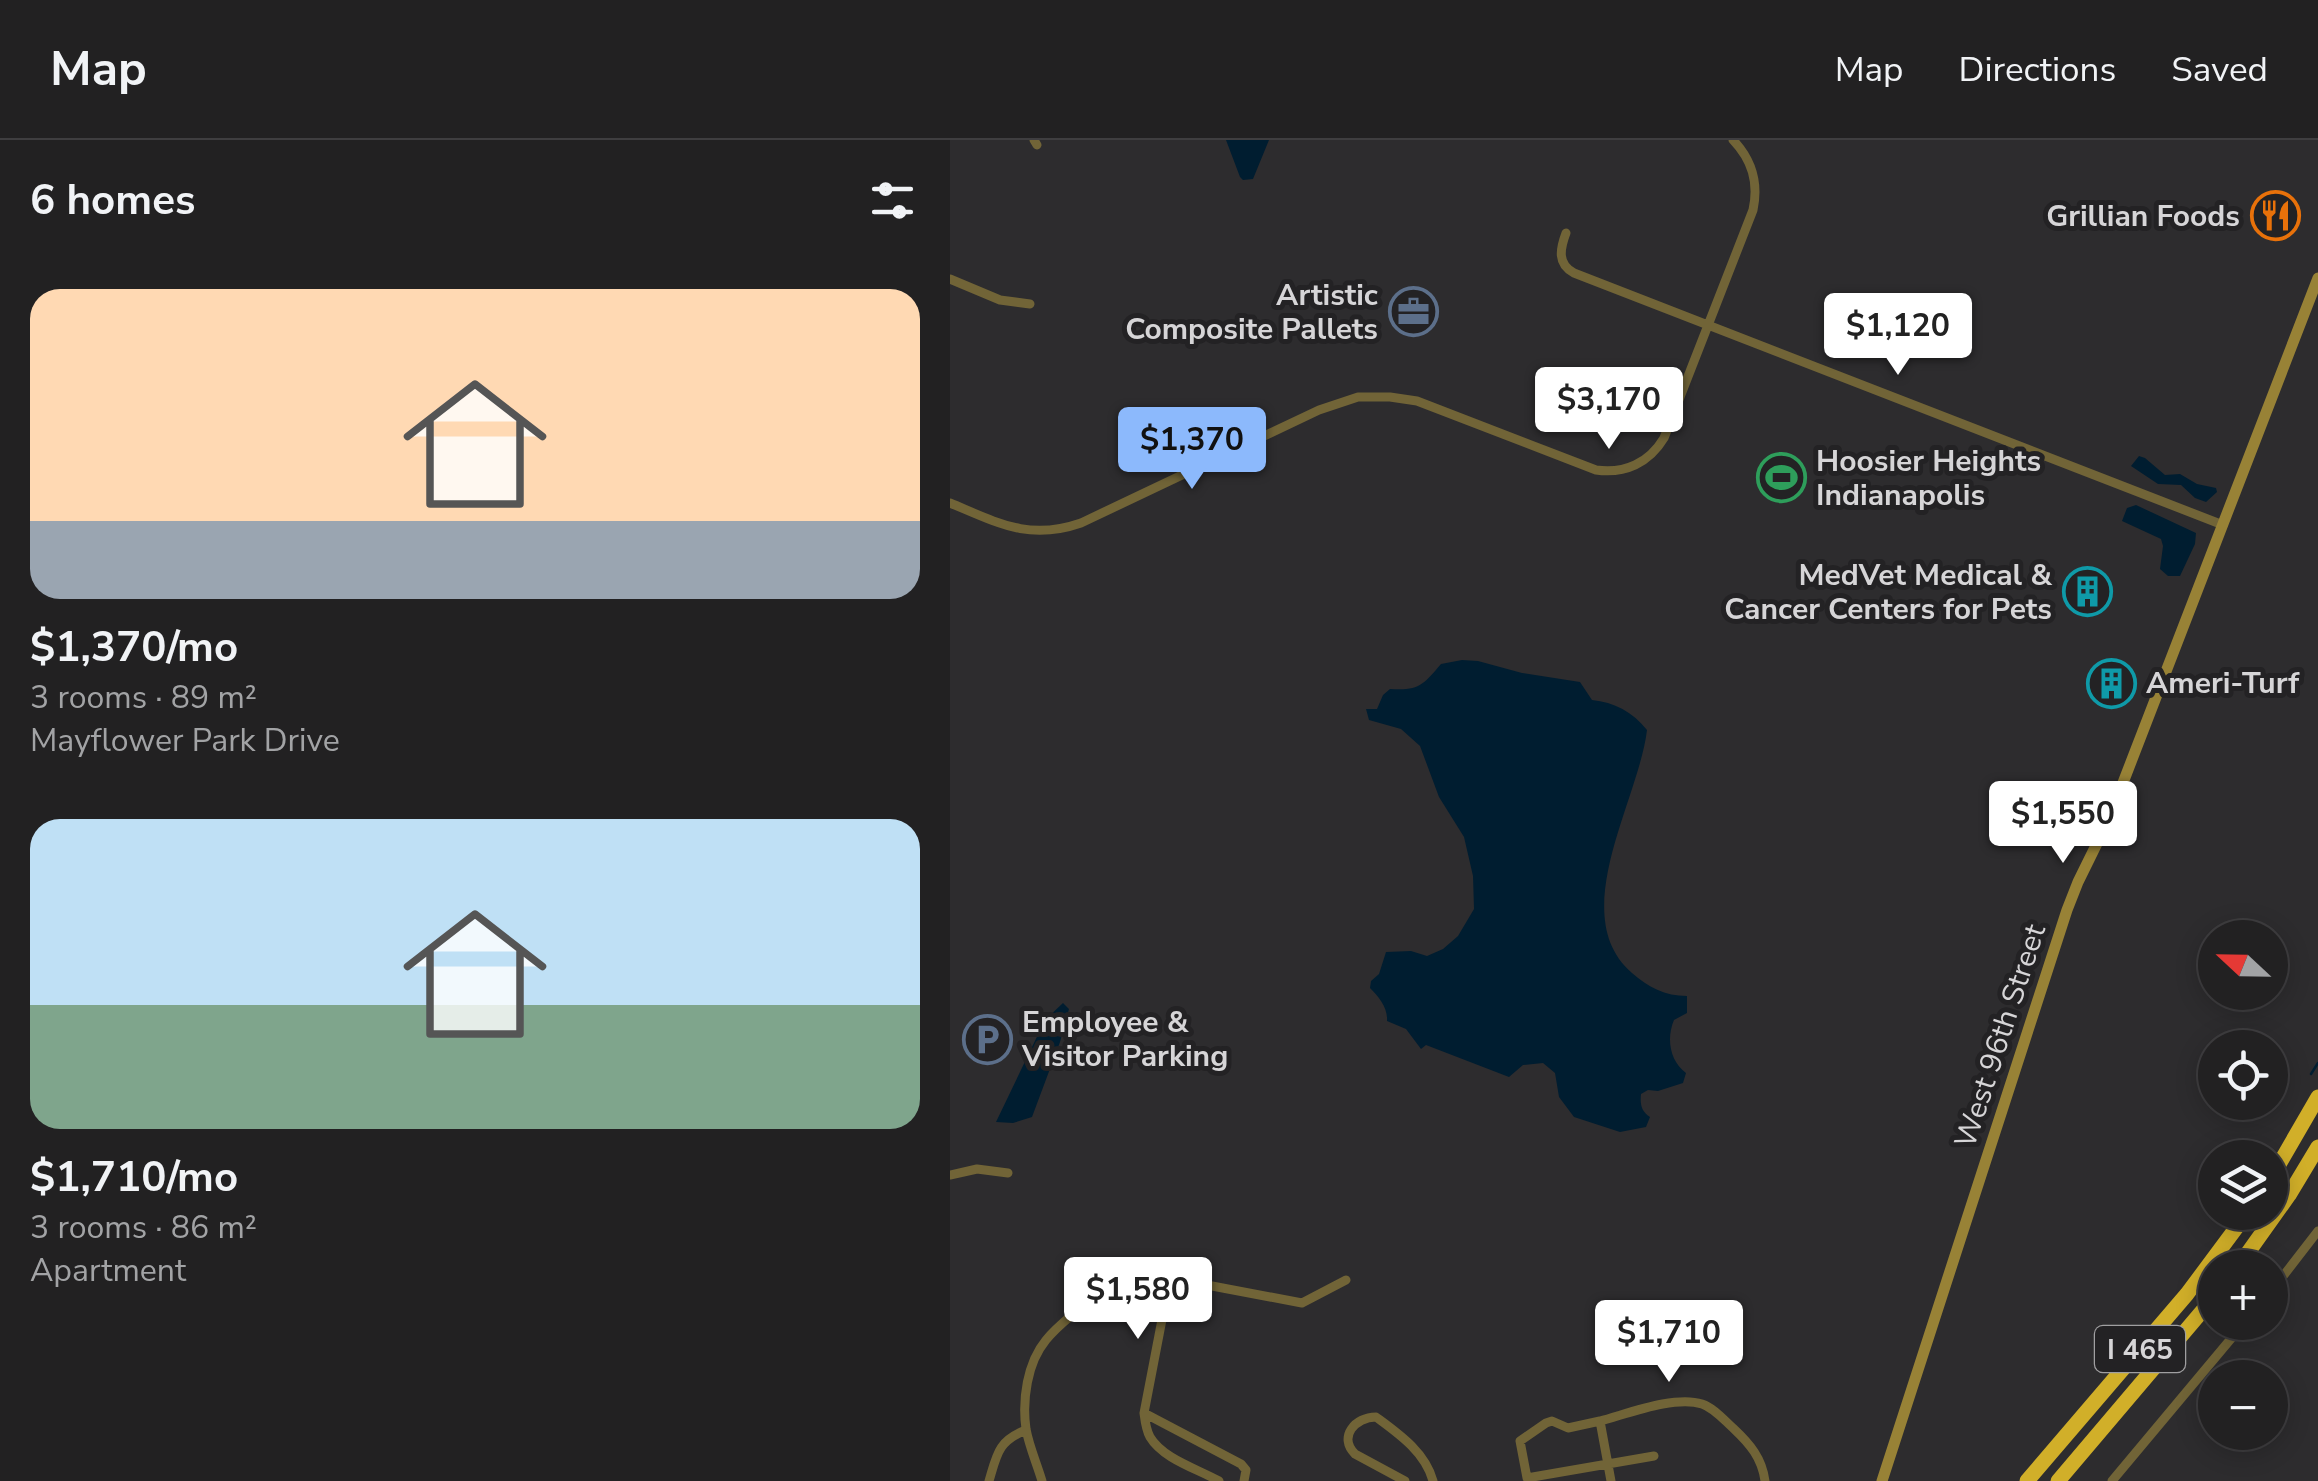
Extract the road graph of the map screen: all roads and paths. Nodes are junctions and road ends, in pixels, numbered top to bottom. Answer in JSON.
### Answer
{"nodes":[{"id":1,"x":1733,"y":140,"type":"edge"},
{"id":2,"x":1566,"y":233,"type":"dead end"},
{"id":3,"x":2318,"y":278,"type":"edge"},
{"id":4,"x":950,"y":279,"type":"edge"},
{"id":5,"x":1030,"y":304,"type":"dead end"},
{"id":6,"x":1709,"y":325,"type":"junction"},
{"id":7,"x":950,"y":504,"type":"edge"},
{"id":8,"x":2223,"y":525,"type":"junction"},
{"id":9,"x":2318,"y":1097,"type":"edge"},
{"id":10,"x":2318,"y":1147,"type":"edge"},
{"id":11,"x":2288,"y":1149,"type":"edge"},
{"id":12,"x":1008,"y":1174,"type":"dead end"},
{"id":13,"x":950,"y":1176,"type":"edge"},
{"id":14,"x":2235,"y":1230,"type":"edge"},
{"id":15,"x":2318,"y":1231,"type":"edge"},
{"id":16,"x":2250,"y":1250,"type":"edge"},
{"id":17,"x":2288,"y":1270,"type":"edge"},
{"id":18,"x":1170,"y":1278,"type":"junction"},
{"id":19,"x":1346,"y":1280,"type":"dead end"},
{"id":20,"x":2198,"y":1316,"type":"edge"},
{"id":21,"x":2231,"y":1340,"type":"edge"},
{"id":22,"x":1144,"y":1413,"type":"junction"},
{"id":23,"x":1600,"y":1421,"type":"junction"},
{"id":24,"x":1026,"y":1430,"type":"junction"},
{"id":25,"x":1654,"y":1456,"type":"dead end"},
{"id":26,"x":1608,"y":1464,"type":"junction"},
{"id":27,"x":989,"y":1481,"type":"edge"},
{"id":28,"x":1042,"y":1481,"type":"edge"},
{"id":29,"x":1219,"y":1481,"type":"edge"},
{"id":30,"x":1244,"y":1481,"type":"edge"},
{"id":31,"x":1406,"y":1481,"type":"edge"},
{"id":32,"x":1433,"y":1481,"type":"edge"},
{"id":33,"x":1611,"y":1481,"type":"edge"},
{"id":34,"x":1766,"y":1481,"type":"edge"},
{"id":35,"x":1882,"y":1481,"type":"edge"},
{"id":36,"x":2026,"y":1481,"type":"edge"},
{"id":37,"x":2058,"y":1481,"type":"edge"},
{"id":38,"x":2112,"y":1481,"type":"edge"}],
"edges":[{"from":1,"to":6,"type":"street"},
{"from":2,"to":6,"type":"street"},
{"from":3,"to":8,"type":"street","name":"West 96th Street"},
{"from":4,"to":5,"type":"street"},
{"from":6,"to":7,"type":"street"},
{"from":6,"to":8,"type":"street"},
{"from":8,"to":35,"type":"street","name":"West 96th Street"},
{"from":9,"to":11,"type":"highway"},
{"from":10,"to":16,"type":"highway"},
{"from":12,"to":13,"type":"street"},
{"from":14,"to":36,"type":"highway","number":"I 465"},
{"from":15,"to":17,"type":"street"},
{"from":18,"to":19,"type":"street"},
{"from":18,"to":22,"type":"street"},
{"from":18,"to":24,"type":"street"},
{"from":20,"to":37,"type":"highway","number":"I 465"},
{"from":21,"to":38,"type":"street"},
{"from":22,"to":29,"type":"street"},
{"from":22,"to":30,"type":"street"},
{"from":23,"to":26,"type":"street"},
{"from":23,"to":26,"type":"street"},
{"from":23,"to":34,"type":"street"},
{"from":24,"to":27,"type":"street"},
{"from":24,"to":28,"type":"street"},
{"from":25,"to":26,"type":"street"},
{"from":26,"to":33,"type":"street"},
{"from":31,"to":32,"type":"street"}]}
